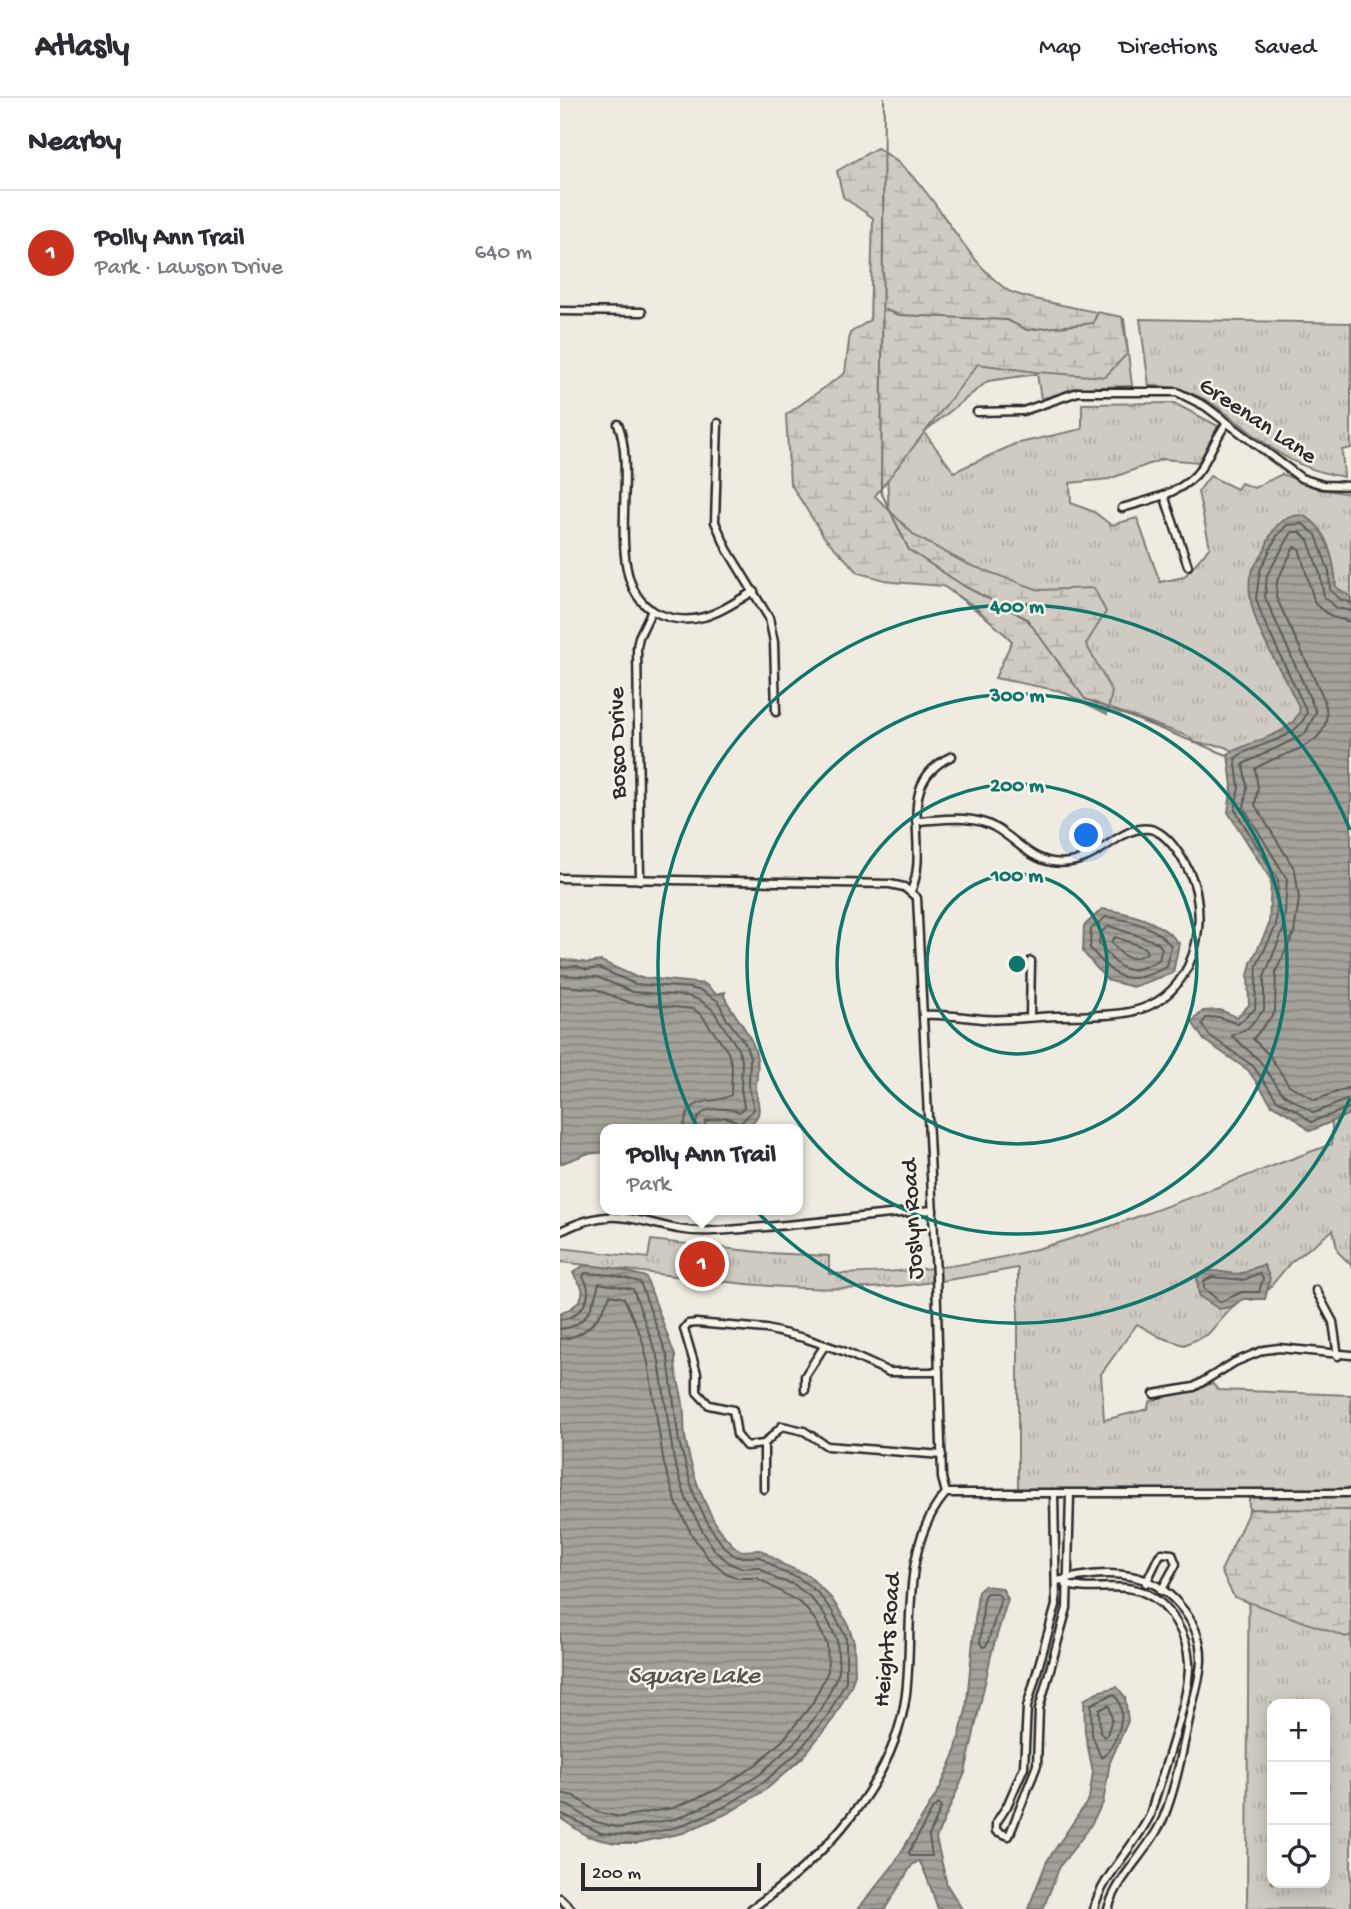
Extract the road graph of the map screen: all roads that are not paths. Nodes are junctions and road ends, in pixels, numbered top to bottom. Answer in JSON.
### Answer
{"nodes":[{"id":1,"x":560,"y":311,"type":"edge"},
{"id":2,"x":642,"y":312,"type":"dead end"},
{"id":3,"x":977,"y":412,"type":"dead end"},
{"id":4,"x":718,"y":423,"type":"dead end"},
{"id":5,"x":618,"y":424,"type":"dead end"},
{"id":6,"x":1226,"y":424,"type":"junction"},
{"id":7,"x":1351,"y":486,"type":"edge"},
{"id":8,"x":1164,"y":495,"type":"junction"},
{"id":9,"x":1122,"y":508,"type":"dead end"},
{"id":10,"x":1188,"y":566,"type":"dead end"},
{"id":11,"x":754,"y":591,"type":"junction"},
{"id":12,"x":652,"y":610,"type":"junction"},
{"id":13,"x":776,"y":712,"type":"dead end"},
{"id":14,"x":952,"y":756,"type":"dead end"},
{"id":15,"x":916,"y":821,"type":"junction"},
{"id":16,"x":560,"y":878,"type":"edge"},
{"id":17,"x":640,"y":880,"type":"junction"},
{"id":18,"x":911,"y":891,"type":"junction"},
{"id":19,"x":1031,"y":961,"type":"dead end"},
{"id":20,"x":924,"y":1015,"type":"junction"},
{"id":21,"x":1030,"y":1017,"type":"junction"},
{"id":22,"x":933,"y":1210,"type":"junction"},
{"id":23,"x":607,"y":1215,"type":"edge"},
{"id":24,"x":619,"y":1215,"type":"edge"},
{"id":25,"x":561,"y":1231,"type":"edge"},
{"id":26,"x":1316,"y":1290,"type":"dead end"},
{"id":27,"x":824,"y":1345,"type":"junction"},
{"id":28,"x":1351,"y":1355,"type":"edge"},
{"id":29,"x":1338,"y":1356,"type":"junction"},
{"id":30,"x":939,"y":1371,"type":"junction"},
{"id":31,"x":805,"y":1390,"type":"dead end"},
{"id":32,"x":1154,"y":1394,"type":"dead end"},
{"id":33,"x":764,"y":1444,"type":"junction"},
{"id":34,"x":942,"y":1455,"type":"junction"},
{"id":35,"x":764,"y":1489,"type":"dead end"},
{"id":36,"x":946,"y":1493,"type":"junction"},
{"id":37,"x":1351,"y":1493,"type":"edge"},
{"id":38,"x":1054,"y":1494,"type":"junction"},
{"id":39,"x":1070,"y":1494,"type":"junction"},
{"id":40,"x":1056,"y":1581,"type":"junction"},
{"id":41,"x":1147,"y":1581,"type":"junction"},
{"id":42,"x":1069,"y":1582,"type":"junction"},
{"id":43,"x":1162,"y":1590,"type":"junction"},
{"id":44,"x":1143,"y":1591,"type":"junction"},
{"id":45,"x":1156,"y":1599,"type":"junction"},
{"id":46,"x":1007,"y":1807,"type":"junction"},
{"id":47,"x":1018,"y":1812,"type":"junction"},
{"id":48,"x":560,"y":1898,"type":"edge"},
{"id":49,"x":571,"y":1909,"type":"edge"},
{"id":50,"x":751,"y":1909,"type":"edge"},
{"id":51,"x":1094,"y":1909,"type":"edge"},
{"id":52,"x":1108,"y":1909,"type":"edge"}],
"edges":[{"from":1,"to":2,"type":"street"},
{"from":3,"to":6,"type":"street","name":"Greenan Lane"},
{"from":4,"to":11,"type":"street"},
{"from":5,"to":12,"type":"street"},
{"from":6,"to":7,"type":"street","name":"Greenan Lane"},
{"from":6,"to":8,"type":"street"},
{"from":8,"to":9,"type":"street"},
{"from":8,"to":10,"type":"street"},
{"from":11,"to":12,"type":"street"},
{"from":11,"to":13,"type":"street"},
{"from":12,"to":17,"type":"street","name":"Bosco Drive"},
{"from":14,"to":15,"type":"street"},
{"from":15,"to":18,"type":"street"},
{"from":15,"to":21,"type":"street"},
{"from":16,"to":17,"type":"street"},
{"from":17,"to":18,"type":"street"},
{"from":18,"to":20,"type":"street","name":"Joslyn Road"},
{"from":19,"to":21,"type":"street"},
{"from":20,"to":21,"type":"street"},
{"from":20,"to":22,"type":"street","name":"Joslyn Road"},
{"from":22,"to":24,"type":"street"},
{"from":22,"to":30,"type":"street","name":"Joslyn Road"},
{"from":23,"to":25,"type":"street"},
{"from":26,"to":29,"type":"street"},
{"from":27,"to":30,"type":"street"},
{"from":27,"to":31,"type":"street"},
{"from":27,"to":33,"type":"street"},
{"from":28,"to":29,"type":"street"},
{"from":29,"to":32,"type":"street"},
{"from":30,"to":34,"type":"street","name":"Joslyn Road"},
{"from":33,"to":34,"type":"street"},
{"from":33,"to":35,"type":"street"},
{"from":34,"to":36,"type":"street","name":"Joslyn Road"},
{"from":36,"to":38,"type":"street"},
{"from":36,"to":50,"type":"street","name":"Heights Road"},
{"from":37,"to":39,"type":"street"},
{"from":38,"to":39,"type":"street"},
{"from":38,"to":40,"type":"street"},
{"from":39,"to":42,"type":"street"},
{"from":40,"to":42,"type":"street"},
{"from":40,"to":46,"type":"street"},
{"from":41,"to":42,"type":"street"},
{"from":41,"to":43,"type":"street"},
{"from":41,"to":43,"type":"street"},
{"from":41,"to":44,"type":"street"},
{"from":42,"to":44,"type":"street"},
{"from":42,"to":47,"type":"street"},
{"from":43,"to":45,"type":"street"},
{"from":43,"to":52,"type":"street"},
{"from":44,"to":45,"type":"street"},
{"from":45,"to":51,"type":"street"},
{"from":46,"to":47,"type":"street"},
{"from":46,"to":47,"type":"street"},
{"from":48,"to":49,"type":"street"}]}
